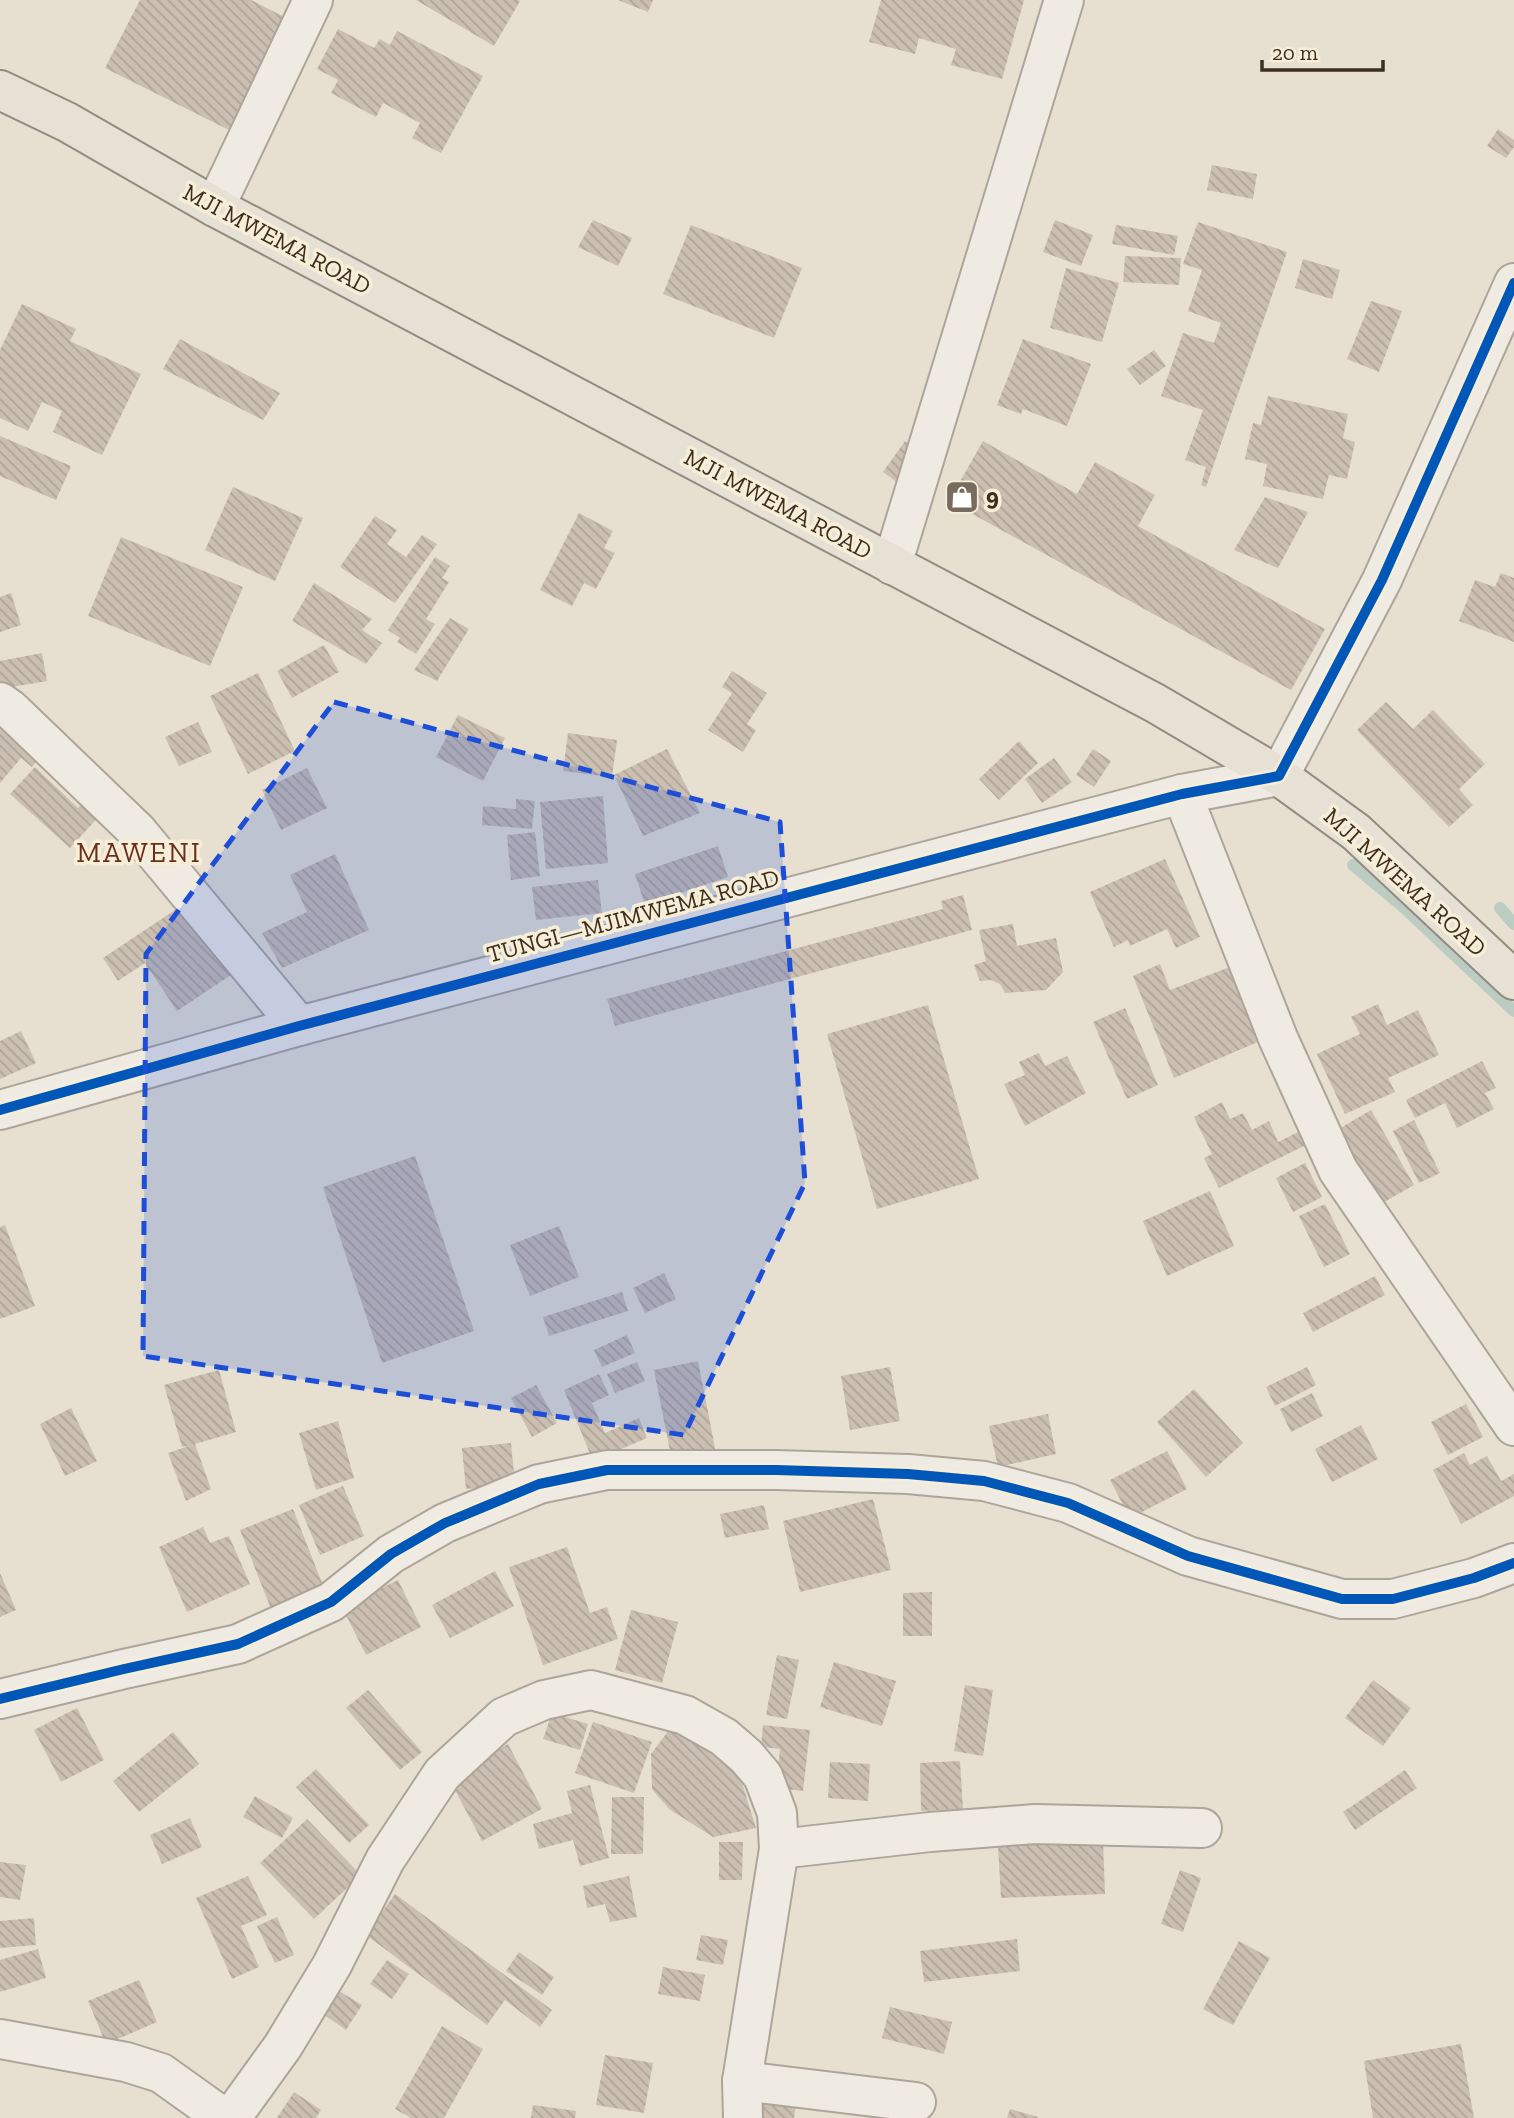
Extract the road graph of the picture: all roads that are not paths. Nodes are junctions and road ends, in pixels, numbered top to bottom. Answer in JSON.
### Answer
{"nodes":[{"id":1,"x":313,"y":0,"type":"edge"},
{"id":2,"x":1063,"y":0,"type":"edge"},
{"id":3,"x":0,"y":90,"type":"edge"},
{"id":4,"x":215,"y":207,"type":"junction"},
{"id":5,"x":1514,"y":283,"type":"edge"},
{"id":6,"x":892,"y":565,"type":"junction"},
{"id":7,"x":0,"y":702,"type":"edge"},
{"id":8,"x":1279,"y":776,"type":"junction"},
{"id":9,"x":1182,"y":794,"type":"junction"},
{"id":10,"x":1514,"y":980,"type":"edge"},
{"id":11,"x":299,"y":1026,"type":"junction"},
{"id":12,"x":0,"y":1110,"type":"edge"},
{"id":13,"x":1514,"y":1426,"type":"edge"},
{"id":14,"x":1514,"y":1563,"type":"edge"},
{"id":15,"x":0,"y":1699,"type":"edge"},
{"id":16,"x":1202,"y":1828,"type":"dead end"},
{"id":17,"x":779,"y":1849,"type":"junction"},
{"id":18,"x":0,"y":2039,"type":"edge"},
{"id":19,"x":742,"y":2100,"type":"edge"},
{"id":20,"x":916,"y":2102,"type":"dead end"},
{"id":21,"x":224,"y":2118,"type":"edge"},
{"id":22,"x":231,"y":2118,"type":"edge"}],
"edges":[{"from":1,"to":4,"type":"street"},
{"from":2,"to":6,"type":"street"},
{"from":3,"to":4,"type":"main road","name":"MJI MWEMA ROAD"},
{"from":4,"to":6,"type":"main road","name":"MJI MWEMA ROAD"},
{"from":5,"to":8,"type":"street"},
{"from":6,"to":8,"type":"main road","name":"MJI MWEMA ROAD"},
{"from":7,"to":11,"type":"street"},
{"from":8,"to":9,"type":"street","name":"TUNGI—MJIMWEMA ROAD"},
{"from":8,"to":10,"type":"main road","name":"MJI MWEMA ROAD"},
{"from":9,"to":11,"type":"street","name":"TUNGI—MJIMWEMA ROAD"},
{"from":9,"to":13,"type":"street"},
{"from":11,"to":12,"type":"street","name":"TUNGI—MJIMWEMA ROAD"},
{"from":14,"to":15,"type":"street"},
{"from":16,"to":17,"type":"street"},
{"from":17,"to":19,"type":"street"},
{"from":17,"to":22,"type":"street"},
{"from":18,"to":21,"type":"street"},
{"from":19,"to":20,"type":"street"}]}
